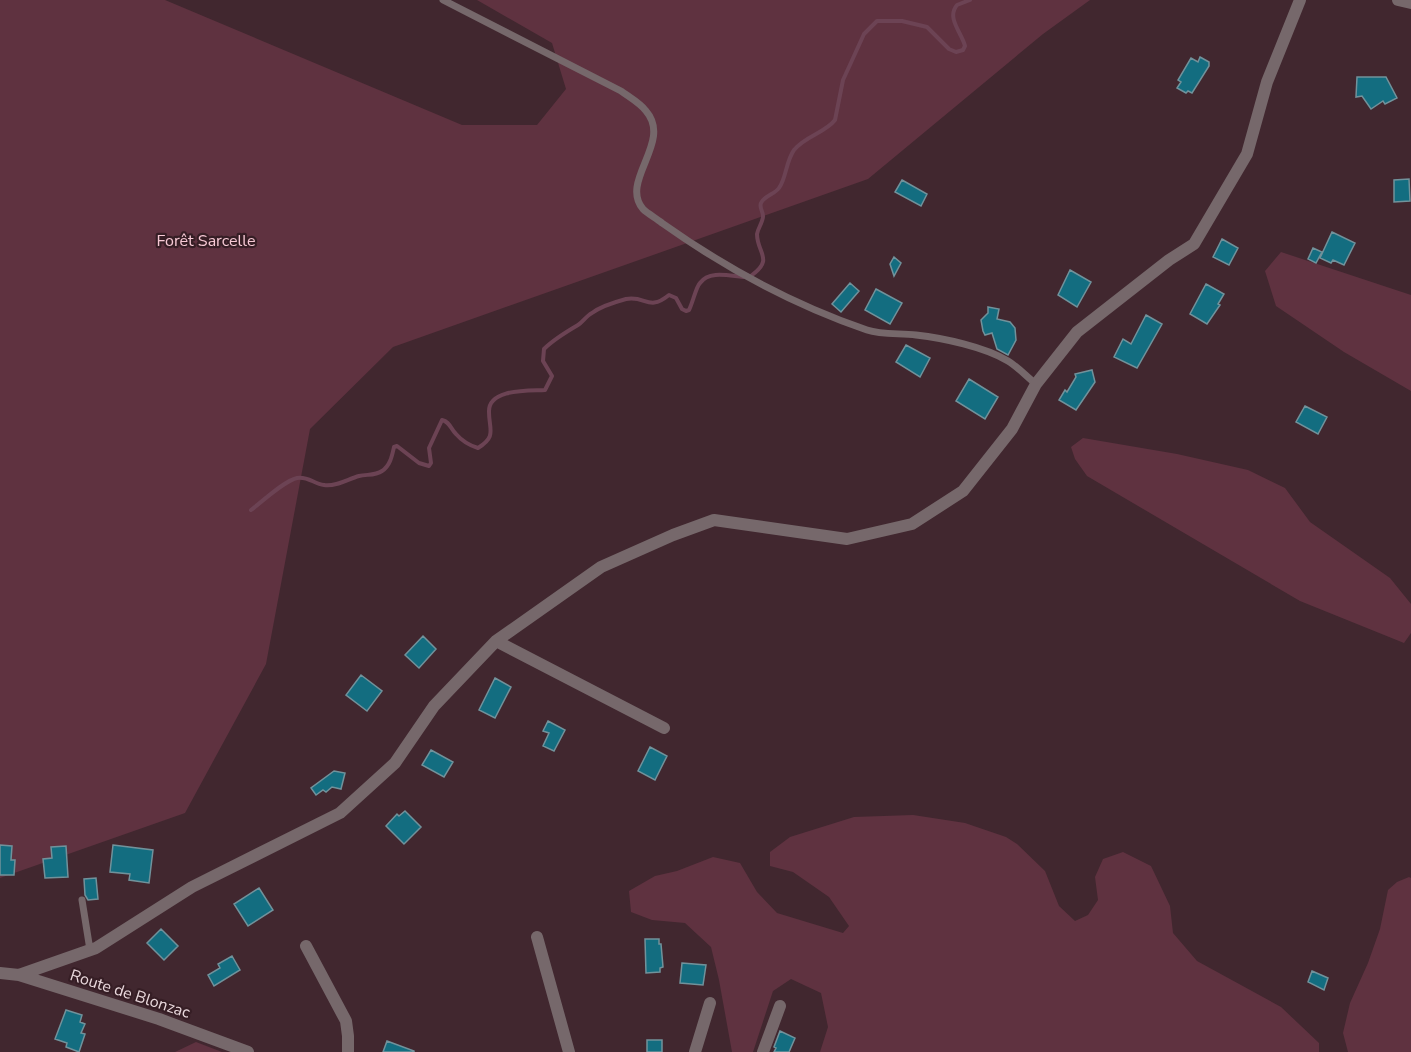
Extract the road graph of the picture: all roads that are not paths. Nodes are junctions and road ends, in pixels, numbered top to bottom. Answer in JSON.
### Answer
{"nodes":[{"id":1,"x":443,"y":0,"type":"edge"},
{"id":2,"x":1300,"y":0,"type":"edge"},
{"id":3,"x":1398,"y":0,"type":"edge"},
{"id":4,"x":1411,"y":3,"type":"edge"},
{"id":5,"x":1036,"y":384,"type":"junction"},
{"id":6,"x":496,"y":642,"type":"junction"},
{"id":7,"x":664,"y":728,"type":"dead end"},
{"id":8,"x":82,"y":900,"type":"dead end"},
{"id":9,"x":537,"y":937,"type":"dead end"},
{"id":10,"x":306,"y":946,"type":"dead end"},
{"id":11,"x":90,"y":950,"type":"junction"},
{"id":12,"x":0,"y":973,"type":"edge"},
{"id":13,"x":19,"y":975,"type":"junction"},
{"id":14,"x":710,"y":1003,"type":"dead end"},
{"id":15,"x":780,"y":1006,"type":"dead end"},
{"id":16,"x":248,"y":1052,"type":"edge"},
{"id":17,"x":348,"y":1052,"type":"edge"},
{"id":18,"x":568,"y":1052,"type":"edge"},
{"id":19,"x":695,"y":1052,"type":"edge"},
{"id":20,"x":764,"y":1052,"type":"edge"}],
"edges":[{"from":1,"to":5,"type":"lane"},
{"from":2,"to":5,"type":"street"},
{"from":3,"to":4,"type":"street"},
{"from":5,"to":6,"type":"street"},
{"from":6,"to":7,"type":"street"},
{"from":6,"to":11,"type":"street"},
{"from":8,"to":11,"type":"lane"},
{"from":9,"to":18,"type":"street"},
{"from":10,"to":17,"type":"street"},
{"from":11,"to":13,"type":"street"},
{"from":12,"to":13,"type":"street","name":"Route de Blonzac"},
{"from":13,"to":16,"type":"street","name":"Route de Blonzac"},
{"from":14,"to":19,"type":"street"},
{"from":15,"to":20,"type":"street"}]}
